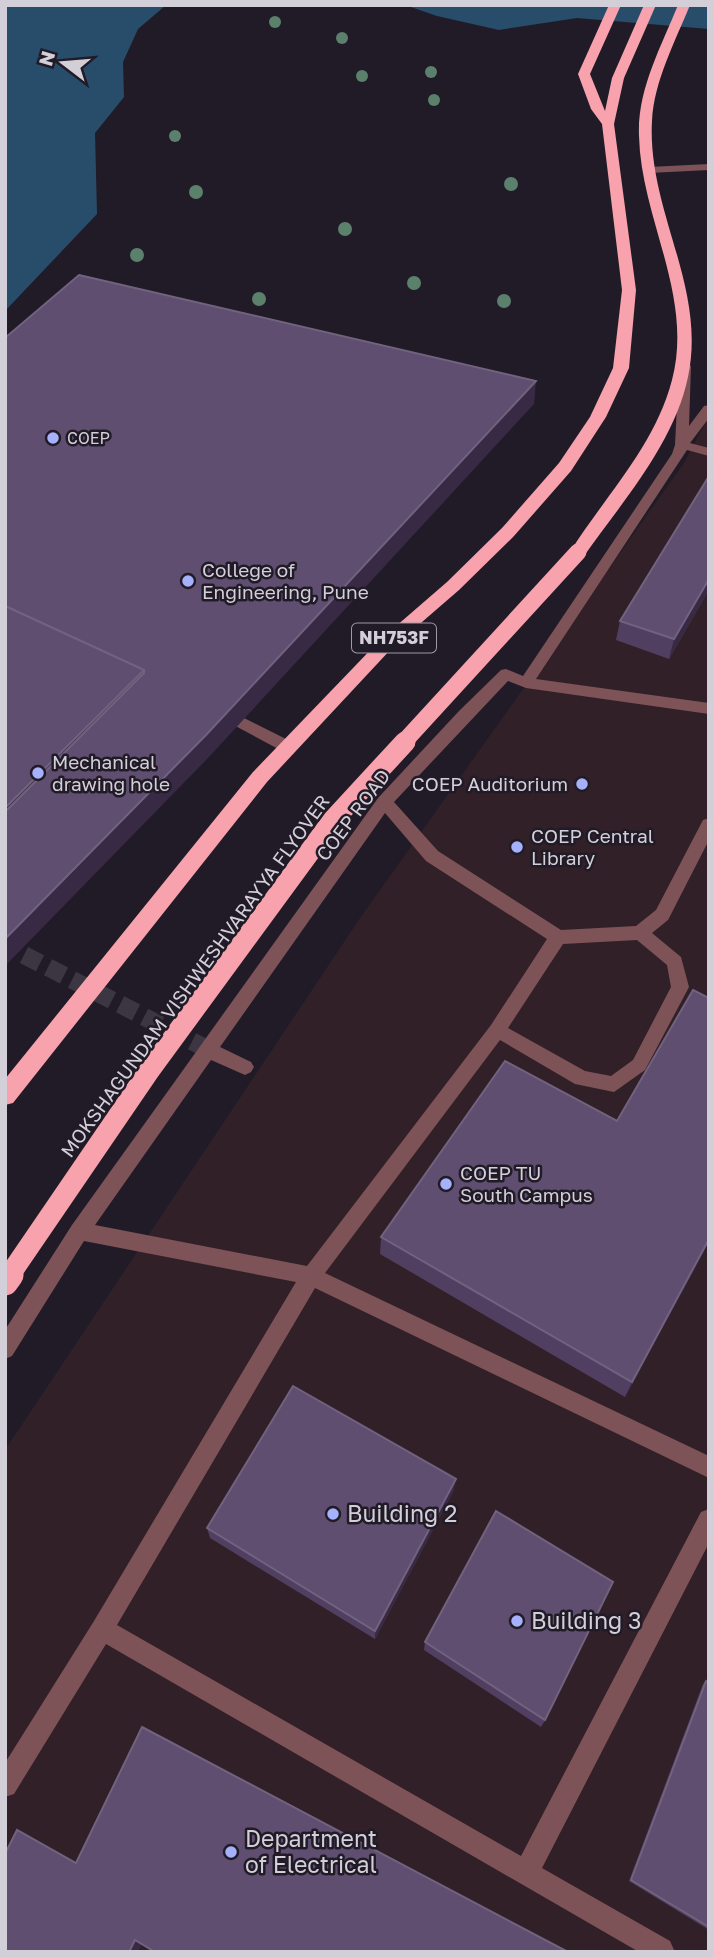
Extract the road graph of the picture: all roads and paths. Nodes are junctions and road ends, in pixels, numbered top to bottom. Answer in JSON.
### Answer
{"nodes":[{"id":1,"x":615,"y":5,"type":"edge"},
{"id":2,"x":650,"y":5,"type":"edge"},
{"id":3,"x":684,"y":5,"type":"edge"},
{"id":4,"x":608,"y":124,"type":"junction"},
{"id":5,"x":709,"y":167,"type":"edge"},
{"id":6,"x":649,"y":170,"type":"junction"},
{"id":7,"x":687,"y":321,"type":"junction"},
{"id":8,"x":709,"y":409,"type":"edge"},
{"id":9,"x":682,"y":445,"type":"junction"},
{"id":10,"x":709,"y":452,"type":"edge"},
{"id":11,"x":526,"y":682,"type":"junction"},
{"id":12,"x":204,"y":703,"type":"edge"},
{"id":13,"x":709,"y":709,"type":"edge"},
{"id":14,"x":288,"y":747,"type":"junction"},
{"id":15,"x":384,"y":802,"type":"junction"},
{"id":16,"x":709,"y":824,"type":"edge"},
{"id":17,"x":640,"y":933,"type":"junction"},
{"id":18,"x":558,"y":937,"type":"junction"},
{"id":19,"x":497,"y":1030,"type":"junction"},
{"id":20,"x":209,"y":1049,"type":"junction"},
{"id":21,"x":245,"y":1068,"type":"dead end"},
{"id":22,"x":5,"y":1096,"type":"edge"},
{"id":23,"x":79,"y":1231,"type":"junction"},
{"id":24,"x":311,"y":1276,"type":"junction"},
{"id":25,"x":5,"y":1282,"type":"edge"},
{"id":26,"x":5,"y":1349,"type":"edge"},
{"id":27,"x":709,"y":1467,"type":"edge"},
{"id":28,"x":709,"y":1520,"type":"edge"},
{"id":29,"x":102,"y":1629,"type":"junction"},
{"id":30,"x":5,"y":1785,"type":"edge"},
{"id":31,"x":526,"y":1873,"type":"junction"},
{"id":32,"x":661,"y":1950,"type":"edge"}],
"edges":[{"from":1,"to":4,"type":"highway","number":"NH753F"},
{"from":2,"to":4,"type":"highway","number":"NH753F"},
{"from":3,"to":6,"type":"highway","name":"MOKSHAGUNDAM VISHWESHVARAYYA FLYOVER"},
{"from":4,"to":14,"type":"highway","number":"NH753F"},
{"from":5,"to":6,"type":"street"},
{"from":6,"to":7,"type":"highway","name":"MOKSHAGUNDAM VISHWESHVARAYYA FLYOVER"},
{"from":7,"to":9,"type":"street"},
{"from":7,"to":25,"type":"highway","name":"MOKSHAGUNDAM VISHWESHVARAYYA FLYOVER","bridge":true},
{"from":8,"to":9,"type":"street"},
{"from":9,"to":10,"type":"street"},
{"from":9,"to":11,"type":"street"},
{"from":11,"to":13,"type":"street"},
{"from":11,"to":15,"type":"street","name":"COEP ROAD"},
{"from":12,"to":14,"type":"street"},
{"from":14,"to":22,"type":"highway","number":"NH753F"},
{"from":15,"to":18,"type":"street"},
{"from":15,"to":20,"type":"street","name":"COEP ROAD"},
{"from":16,"to":17,"type":"street"},
{"from":17,"to":18,"type":"street"},
{"from":17,"to":19,"type":"street"},
{"from":18,"to":19,"type":"street"},
{"from":19,"to":24,"type":"street"},
{"from":20,"to":21,"type":"street"},
{"from":20,"to":23,"type":"street","name":"COEP ROAD"},
{"from":23,"to":24,"type":"street"},
{"from":23,"to":26,"type":"street","name":"COEP ROAD"},
{"from":24,"to":27,"type":"street"},
{"from":24,"to":29,"type":"street"},
{"from":28,"to":31,"type":"street"},
{"from":29,"to":30,"type":"street"},
{"from":29,"to":31,"type":"street"},
{"from":31,"to":32,"type":"street"}]}
